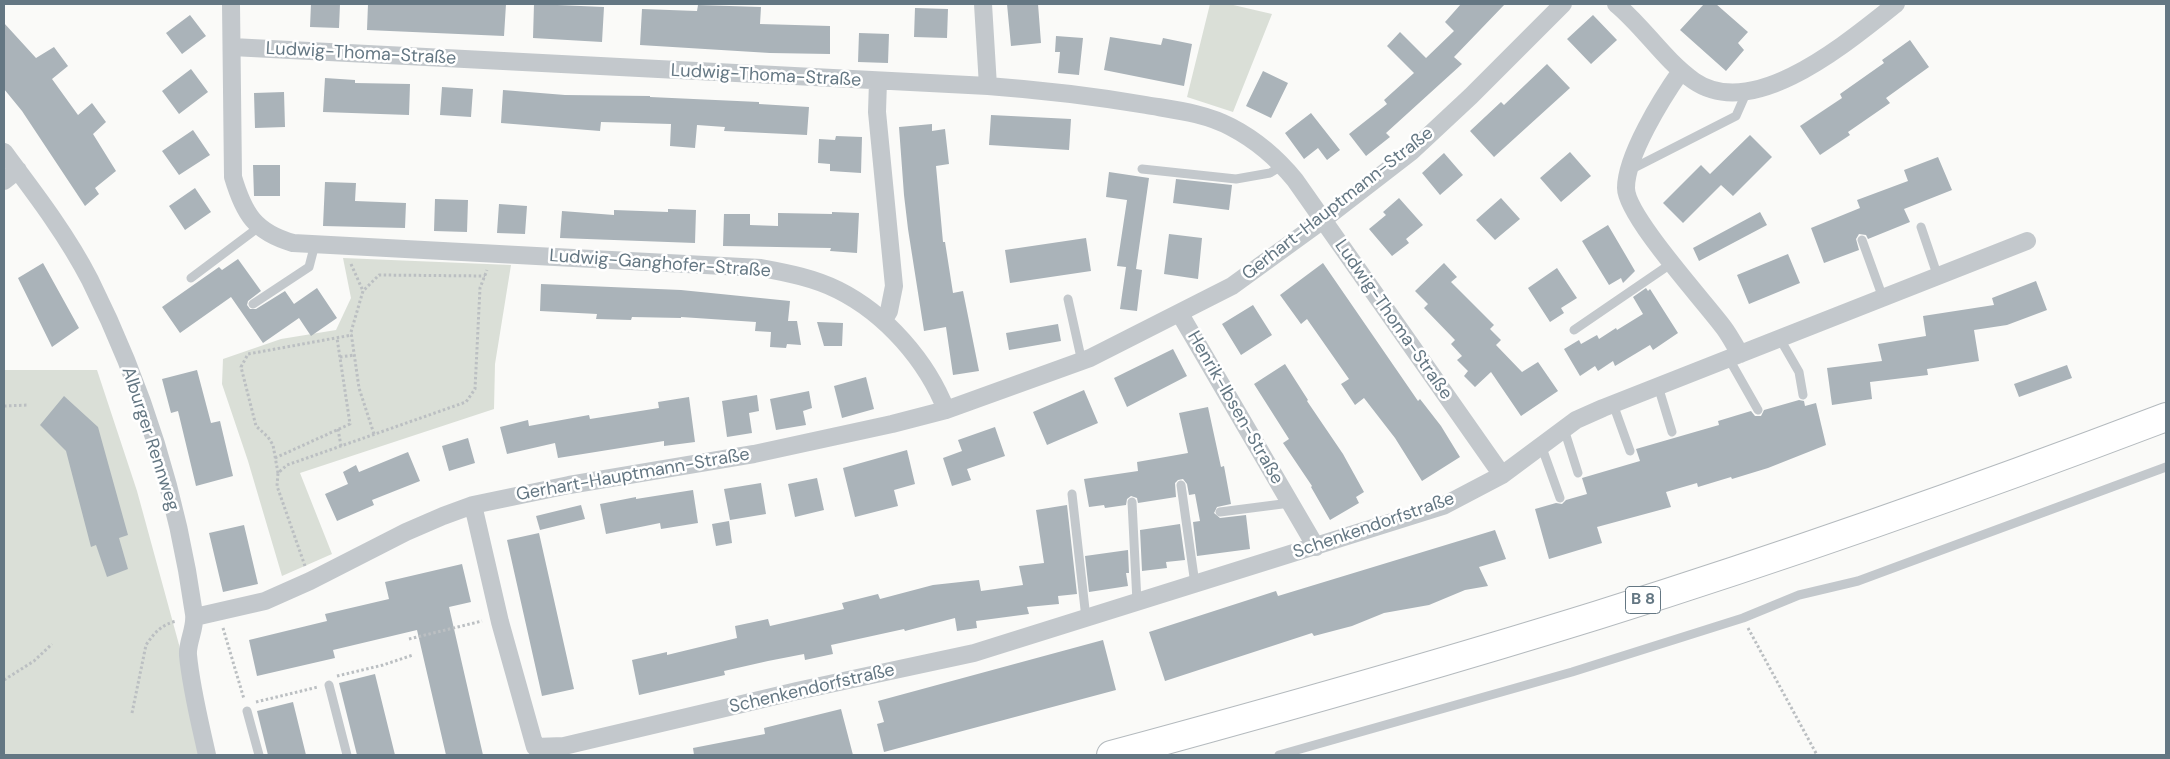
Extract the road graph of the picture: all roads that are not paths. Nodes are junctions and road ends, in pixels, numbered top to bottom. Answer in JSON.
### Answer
{"nodes":[{"id":1,"x":231,"y":4,"type":"edge"},
{"id":2,"x":983,"y":4,"type":"edge"},
{"id":3,"x":1562,"y":4,"type":"edge"},
{"id":4,"x":1616,"y":4,"type":"edge"},
{"id":5,"x":1896,"y":4,"type":"edge"},
{"id":6,"x":232,"y":47,"type":"junction"},
{"id":7,"x":1680,"y":71,"type":"junction"},
{"id":8,"x":878,"y":82,"type":"junction"},
{"id":9,"x":988,"y":86,"type":"junction"},
{"id":10,"x":1748,"y":91,"type":"junction"},
{"id":11,"x":4,"y":152,"type":"edge"},
{"id":12,"x":1282,"y":165,"type":"junction"},
{"id":13,"x":1142,"y":169,"type":"dead end"},
{"id":14,"x":18,"y":170,"type":"junction"},
{"id":15,"x":1630,"y":170,"type":"junction"},
{"id":16,"x":4,"y":181,"type":"edge"},
{"id":17,"x":1323,"y":220,"type":"junction"},
{"id":18,"x":1922,"y":226,"type":"dead end"},
{"id":19,"x":259,"y":227,"type":"junction"},
{"id":20,"x":1862,"y":240,"type":"dead end"},
{"id":21,"x":2027,"y":241,"type":"dead end"},
{"id":22,"x":315,"y":244,"type":"junction"},
{"id":23,"x":1672,"y":263,"type":"junction"},
{"id":24,"x":1938,"y":277,"type":"junction"},
{"id":25,"x":191,"y":278,"type":"dead end"},
{"id":26,"x":1883,"y":298,"type":"junction"},
{"id":27,"x":1068,"y":299,"type":"dead end"},
{"id":28,"x":253,"y":304,"type":"dead end"},
{"id":29,"x":1180,"y":314,"type":"junction"},
{"id":30,"x":883,"y":321,"type":"junction"},
{"id":31,"x":1574,"y":330,"type":"dead end"},
{"id":32,"x":1780,"y":339,"type":"junction"},
{"id":33,"x":1735,"y":357,"type":"junction"},
{"id":34,"x":1082,"y":362,"type":"junction"},
{"id":35,"x":1658,"y":386,"type":"junction"},
{"id":36,"x":1803,"y":394,"type":"dead end"},
{"id":37,"x":1613,"y":404,"type":"junction"},
{"id":38,"x":946,"y":410,"type":"junction"},
{"id":39,"x":1758,"y":410,"type":"dead end"},
{"id":40,"x":2166,"y":417,"type":"edge"},
{"id":41,"x":1564,"y":429,"type":"junction"},
{"id":42,"x":1672,"y":432,"type":"dead end"},
{"id":43,"x":1541,"y":445,"type":"junction"},
{"id":44,"x":1630,"y":451,"type":"dead end"},
{"id":45,"x":2166,"y":468,"type":"edge"},
{"id":46,"x":1578,"y":473,"type":"dead end"},
{"id":47,"x":1502,"y":475,"type":"junction"},
{"id":48,"x":1181,"y":486,"type":"dead end"},
{"id":49,"x":1072,"y":494,"type":"dead end"},
{"id":50,"x":1560,"y":498,"type":"dead end"},
{"id":51,"x":1132,"y":502,"type":"dead end"},
{"id":52,"x":1290,"y":502,"type":"junction"},
{"id":53,"x":473,"y":505,"type":"junction"},
{"id":54,"x":1220,"y":512,"type":"dead end"},
{"id":55,"x":1316,"y":547,"type":"junction"},
{"id":56,"x":1195,"y":584,"type":"junction"},
{"id":57,"x":1137,"y":602,"type":"junction"},
{"id":58,"x":194,"y":617,"type":"junction"},
{"id":59,"x":1086,"y":618,"type":"junction"},
{"id":60,"x":329,"y":685,"type":"dead end"},
{"id":61,"x":248,"y":711,"type":"road end"},
{"id":62,"x":533,"y":751,"type":"edge"},
{"id":63,"x":207,"y":755,"type":"edge"},
{"id":64,"x":259,"y":755,"type":"edge"},
{"id":65,"x":347,"y":755,"type":"edge"},
{"id":66,"x":1111,"y":755,"type":"edge"},
{"id":67,"x":1279,"y":755,"type":"edge"}],
"edges":[{"from":1,"to":6,"type":"street","name":"Ludwig-Ganghofer-Straße"},
{"from":2,"to":9,"type":"street"},
{"from":3,"to":17,"type":"street","name":"Gerhart-Hauptmann-Straße"},
{"from":4,"to":7,"type":"street"},
{"from":5,"to":10,"type":"street"},
{"from":6,"to":8,"type":"street","name":"Ludwig-Thoma-Straße"},
{"from":6,"to":19,"type":"street","name":"Ludwig-Ganghofer-Straße"},
{"from":7,"to":10,"type":"street"},
{"from":7,"to":15,"type":"street"},
{"from":8,"to":9,"type":"street","name":"Ludwig-Thoma-Straße"},
{"from":8,"to":30,"type":"street"},
{"from":9,"to":12,"type":"street","name":"Ludwig-Thoma-Straße"},
{"from":10,"to":15,"type":"lane"},
{"from":11,"to":14,"type":"street","name":"Alburger Rennweg"},
{"from":12,"to":13,"type":"lane"},
{"from":12,"to":17,"type":"street","name":"Ludwig-Thoma-Straße"},
{"from":14,"to":16,"type":"street"},
{"from":14,"to":58,"type":"street","name":"Alburger Rennweg"},
{"from":15,"to":23,"type":"street"},
{"from":17,"to":29,"type":"street","name":"Gerhart-Hauptmann-Straße"},
{"from":17,"to":47,"type":"street","name":"Ludwig-Thoma-Straße"},
{"from":18,"to":24,"type":"lane"},
{"from":19,"to":22,"type":"street","name":"Ludwig-Ganghofer-Straße"},
{"from":19,"to":25,"type":"lane"},
{"from":20,"to":26,"type":"lane"},
{"from":21,"to":24,"type":"street","name":"Schenkendorfstraße"},
{"from":22,"to":28,"type":"lane"},
{"from":22,"to":30,"type":"street","name":"Ludwig-Ganghofer-Straße"},
{"from":23,"to":31,"type":"lane"},
{"from":23,"to":33,"type":"street"},
{"from":24,"to":26,"type":"street","name":"Schenkendorfstraße"},
{"from":26,"to":32,"type":"street","name":"Schenkendorfstraße"},
{"from":27,"to":34,"type":"lane"},
{"from":29,"to":34,"type":"street","name":"Gerhart-Hauptmann-Straße"},
{"from":29,"to":52,"type":"street","name":"Henrik-Ibsen-Straße"},
{"from":30,"to":38,"type":"street","name":"Ludwig-Ganghofer-Straße"},
{"from":32,"to":33,"type":"street","name":"Schenkendorfstraße"},
{"from":32,"to":36,"type":"lane"},
{"from":33,"to":35,"type":"street","name":"Schenkendorfstraße"},
{"from":33,"to":39,"type":"lane"},
{"from":34,"to":38,"type":"street","name":"Gerhart-Hauptmann-Straße"},
{"from":35,"to":37,"type":"street","name":"Schenkendorfstraße"},
{"from":35,"to":42,"type":"lane"},
{"from":37,"to":41,"type":"street","name":"Schenkendorfstraße"},
{"from":37,"to":44,"type":"lane"},
{"from":38,"to":53,"type":"street","name":"Gerhart-Hauptmann-Straße"},
{"from":40,"to":66,"type":"main road","number":"B 8"},
{"from":41,"to":43,"type":"street","name":"Schenkendorfstraße"},
{"from":41,"to":46,"type":"lane"},
{"from":43,"to":47,"type":"street","name":"Schenkendorfstraße"},
{"from":43,"to":50,"type":"lane"},
{"from":45,"to":67,"type":"lane"},
{"from":47,"to":55,"type":"street","name":"Schenkendorfstraße"},
{"from":48,"to":56,"type":"lane"},
{"from":49,"to":59,"type":"lane"},
{"from":51,"to":57,"type":"lane"},
{"from":52,"to":54,"type":"lane","name":"Henrik-Ibsen-Straße"},
{"from":52,"to":55,"type":"street","name":"Henrik-Ibsen-Straße"},
{"from":53,"to":58,"type":"street","name":"Gerhart-Hauptmann-Straße"},
{"from":53,"to":62,"type":"street","name":"Schenkendorfstraße"},
{"from":55,"to":56,"type":"street","name":"Schenkendorfstraße"},
{"from":56,"to":57,"type":"street","name":"Schenkendorfstraße"},
{"from":57,"to":59,"type":"street","name":"Schenkendorfstraße"},
{"from":58,"to":63,"type":"street","name":"Alburger Rennweg"},
{"from":59,"to":62,"type":"street","name":"Schenkendorfstraße"},
{"from":60,"to":65,"type":"lane"},
{"from":61,"to":64,"type":"lane"}]}
